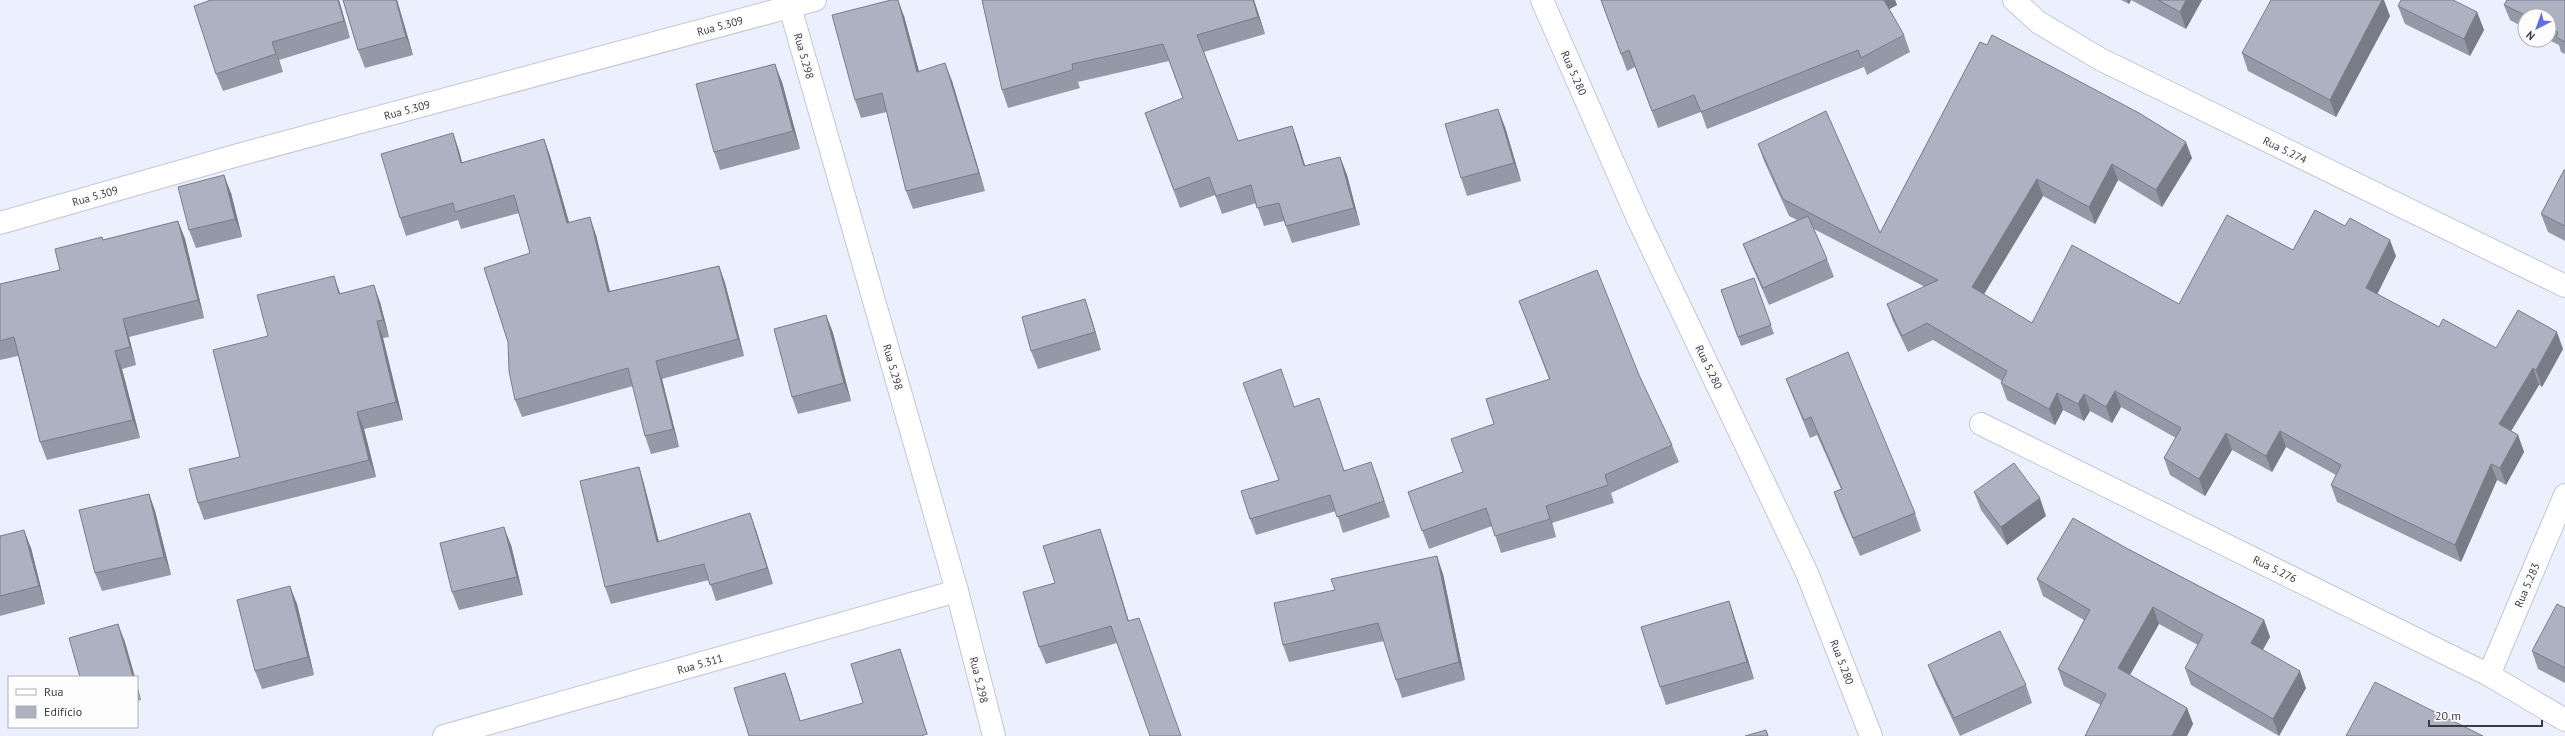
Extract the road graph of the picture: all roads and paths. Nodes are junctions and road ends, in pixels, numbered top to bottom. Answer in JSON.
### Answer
{"nodes":[{"id":1,"x":815,"y":0,"type":"edge"},
{"id":2,"x":1542,"y":0,"type":"edge"},
{"id":3,"x":2014,"y":0,"type":"edge"},
{"id":4,"x":789,"y":4,"type":"edge"},
{"id":5,"x":0,"y":223,"type":"edge"},
{"id":6,"x":2565,"y":286,"type":"edge"},
{"id":7,"x":1982,"y":424,"type":"dead end"},
{"id":8,"x":2565,"y":495,"type":"edge"},
{"id":9,"x":957,"y":591,"type":"junction"},
{"id":10,"x":2490,"y":675,"type":"junction"},
{"id":11,"x":2565,"y":720,"type":"edge"},
{"id":12,"x":444,"y":736,"type":"edge"},
{"id":13,"x":994,"y":736,"type":"edge"},
{"id":14,"x":1871,"y":736,"type":"edge"}],
"edges":[{"from":1,"to":4,"type":"street","name":"Rua 5.309"},
{"from":2,"to":14,"type":"street","name":"Rua 5.280"},
{"from":3,"to":6,"type":"street","name":"Rua 5.274"},
{"from":4,"to":5,"type":"street","name":"Rua 5.309"},
{"from":4,"to":9,"type":"street","name":"Rua 5.298"},
{"from":7,"to":10,"type":"street","name":"Rua 5.276"},
{"from":8,"to":10,"type":"street","name":"Rua 5.283"},
{"from":9,"to":12,"type":"street","name":"Rua 5.311"},
{"from":9,"to":13,"type":"street","name":"Rua 5.298"},
{"from":10,"to":11,"type":"street","name":"Rua 5.276"}]}
